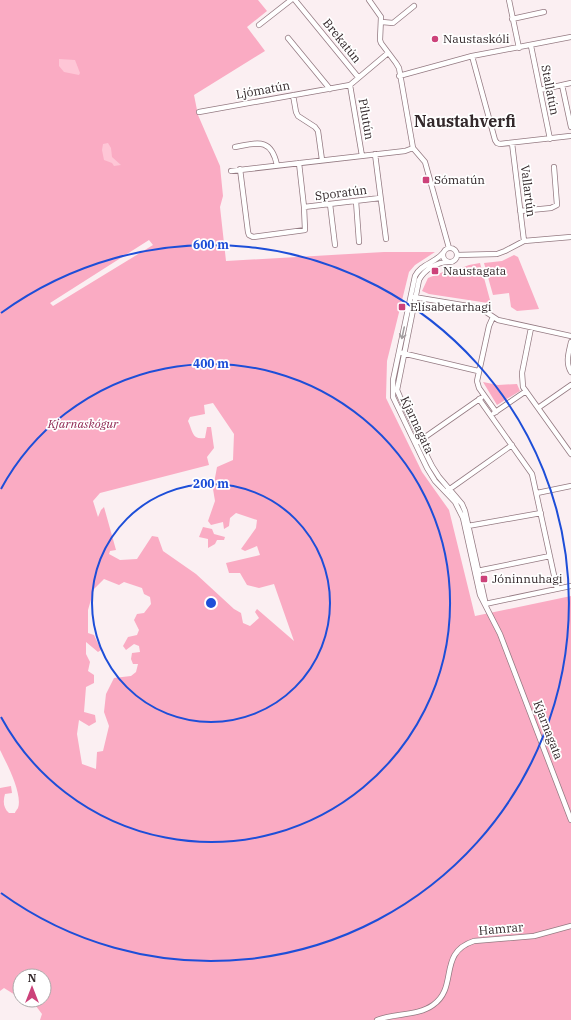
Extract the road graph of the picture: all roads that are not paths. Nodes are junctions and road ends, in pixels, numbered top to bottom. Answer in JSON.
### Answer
{"nodes":[{"id":1,"x":291,"y":0,"type":"edge"},
{"id":2,"x":295,"y":0,"type":"edge"},
{"id":3,"x":369,"y":0,"type":"edge"},
{"id":4,"x":508,"y":0,"type":"edge"},
{"id":5,"x":414,"y":6,"type":"dead end"},
{"id":6,"x":544,"y":12,"type":"dead end"},
{"id":7,"x":512,"y":19,"type":"junction"},
{"id":8,"x":382,"y":22,"type":"junction"},
{"id":9,"x":259,"y":25,"type":"dead end"},
{"id":10,"x":571,"y":37,"type":"edge"},
{"id":11,"x":288,"y":38,"type":"dead end"},
{"id":12,"x":531,"y":46,"type":"junction"},
{"id":13,"x":518,"y":48,"type":"junction"},
{"id":14,"x":388,"y":53,"type":"junction"},
{"id":15,"x":472,"y":56,"type":"junction"},
{"id":16,"x":399,"y":76,"type":"junction"},
{"id":17,"x":358,"y":77,"type":"junction"},
{"id":18,"x":571,"y":83,"type":"edge"},
{"id":19,"x":350,"y":85,"type":"junction"},
{"id":20,"x":562,"y":85,"type":"junction"},
{"id":21,"x":330,"y":88,"type":"junction"},
{"id":22,"x":540,"y":90,"type":"junction"},
{"id":23,"x":293,"y":95,"type":"junction"},
{"id":24,"x":199,"y":112,"type":"dead end"},
{"id":25,"x":571,"y":127,"type":"edge"},
{"id":26,"x":570,"y":136,"type":"dead end"},
{"id":27,"x":550,"y":139,"type":"junction"},
{"id":28,"x":512,"y":143,"type":"junction"},
{"id":29,"x":235,"y":147,"type":"dead end"},
{"id":30,"x":413,"y":148,"type":"junction"},
{"id":31,"x":375,"y":154,"type":"junction"},
{"id":32,"x":362,"y":156,"type":"junction"},
{"id":33,"x":322,"y":160,"type":"junction"},
{"id":34,"x":299,"y":163,"type":"junction"},
{"id":35,"x":277,"y":165,"type":"junction"},
{"id":36,"x":554,"y":167,"type":"dead end"},
{"id":37,"x":240,"y":169,"type":"junction"},
{"id":38,"x":231,"y":170,"type":"dead end"},
{"id":39,"x":380,"y":198,"type":"junction"},
{"id":40,"x":356,"y":201,"type":"junction"},
{"id":41,"x":330,"y":204,"type":"junction"},
{"id":42,"x":304,"y":207,"type":"junction"},
{"id":43,"x":520,"y":211,"type":"junction"},
{"id":44,"x":571,"y":237,"type":"edge"},
{"id":45,"x":386,"y":239,"type":"dead end"},
{"id":46,"x":524,"y":241,"type":"junction"},
{"id":47,"x":359,"y":242,"type":"dead end"},
{"id":48,"x":334,"y":245,"type":"dead end"},
{"id":49,"x":449,"y":248,"type":"junction"},
{"id":50,"x":443,"y":253,"type":"junction"},
{"id":51,"x":458,"y":255,"type":"junction"},
{"id":52,"x":448,"y":262,"type":"junction"},
{"id":53,"x":413,"y":297,"type":"junction"},
{"id":54,"x":493,"y":317,"type":"junction"},
{"id":55,"x":531,"y":328,"type":"junction"},
{"id":56,"x":571,"y":336,"type":"edge"},
{"id":57,"x":571,"y":342,"type":"edge"},
{"id":58,"x":401,"y":353,"type":"junction"},
{"id":59,"x":478,"y":371,"type":"junction"},
{"id":60,"x":571,"y":372,"type":"edge"},
{"id":61,"x":571,"y":385,"type":"edge"},
{"id":62,"x":526,"y":391,"type":"junction"},
{"id":63,"x":484,"y":396,"type":"junction"},
{"id":64,"x":479,"y":399,"type":"junction"},
{"id":65,"x":538,"y":408,"type":"junction"},
{"id":66,"x":496,"y":412,"type":"junction"},
{"id":67,"x":491,"y":416,"type":"junction"},
{"id":68,"x":420,"y":441,"type":"junction"},
{"id":69,"x":415,"y":444,"type":"junction"},
{"id":70,"x":512,"y":445,"type":"junction"},
{"id":71,"x":571,"y":454,"type":"edge"},
{"id":72,"x":571,"y":486,"type":"edge"},
{"id":73,"x":447,"y":491,"type":"junction"},
{"id":74,"x":537,"y":493,"type":"junction"},
{"id":75,"x":541,"y":513,"type":"junction"},
{"id":76,"x":467,"y":526,"type":"junction"},
{"id":77,"x":550,"y":556,"type":"junction"},
{"id":78,"x":477,"y":571,"type":"junction"},
{"id":79,"x":571,"y":586,"type":"edge"},
{"id":80,"x":557,"y":588,"type":"junction"},
{"id":81,"x":485,"y":604,"type":"junction"},
{"id":82,"x":571,"y":820,"type":"edge"},
{"id":83,"x":571,"y":926,"type":"edge"},
{"id":84,"x":377,"y":1020,"type":"edge"}],
"edges":[{"from":1,"to":9,"type":"street"},
{"from":2,"to":17,"type":"street","name":"Brekatún"},
{"from":3,"to":8,"type":"street"},
{"from":4,"to":7,"type":"street"},
{"from":5,"to":8,"type":"street"},
{"from":6,"to":7,"type":"street"},
{"from":7,"to":13,"type":"street"},
{"from":8,"to":14,"type":"street"},
{"from":10,"to":12,"type":"street"},
{"from":11,"to":21,"type":"street"},
{"from":12,"to":13,"type":"street"},
{"from":12,"to":22,"type":"street","name":"Stallatún"},
{"from":13,"to":15,"type":"street"},
{"from":14,"to":16,"type":"street"},
{"from":14,"to":17,"type":"street"},
{"from":15,"to":16,"type":"street"},
{"from":15,"to":28,"type":"street"},
{"from":16,"to":30,"type":"street"},
{"from":17,"to":19,"type":"street"},
{"from":18,"to":20,"type":"street"},
{"from":19,"to":21,"type":"street","name":"Ljómatún"},
{"from":19,"to":32,"type":"street","name":"Pílutún"},
{"from":20,"to":22,"type":"street"},
{"from":20,"to":25,"type":"street"},
{"from":21,"to":23,"type":"street","name":"Ljómatún"},
{"from":22,"to":27,"type":"street","name":"Stallatún"},
{"from":23,"to":24,"type":"street","name":"Ljómatún"},
{"from":23,"to":33,"type":"street"},
{"from":26,"to":27,"type":"street"},
{"from":27,"to":28,"type":"street"},
{"from":28,"to":43,"type":"street","name":"Vallartún"},
{"from":29,"to":35,"type":"street"},
{"from":30,"to":31,"type":"street"},
{"from":30,"to":49,"type":"street"},
{"from":31,"to":32,"type":"street"},
{"from":31,"to":39,"type":"street","name":"Sporatún"},
{"from":32,"to":33,"type":"street"},
{"from":33,"to":34,"type":"street"},
{"from":34,"to":35,"type":"street"},
{"from":34,"to":42,"type":"street"},
{"from":35,"to":37,"type":"street"},
{"from":36,"to":43,"type":"street"},
{"from":37,"to":38,"type":"street"},
{"from":37,"to":42,"type":"street"},
{"from":39,"to":40,"type":"street","name":"Sporatún"},
{"from":39,"to":45,"type":"street","name":"Sporatún"},
{"from":40,"to":41,"type":"street","name":"Sporatún"},
{"from":40,"to":47,"type":"street"},
{"from":41,"to":42,"type":"street","name":"Sporatún"},
{"from":41,"to":48,"type":"street"},
{"from":43,"to":46,"type":"street","name":"Vallartún"},
{"from":44,"to":46,"type":"street"},
{"from":46,"to":51,"type":"street"},
{"from":49,"to":50,"type":"street"},
{"from":49,"to":51,"type":"street"},
{"from":50,"to":52,"type":"street"},
{"from":50,"to":53,"type":"street","name":"Kjarnagata"},
{"from":51,"to":52,"type":"street"},
{"from":52,"to":53,"type":"street","name":"Kjarnagata"},
{"from":53,"to":54,"type":"street"},
{"from":53,"to":58,"type":"street","name":"Kjarnagata"},
{"from":54,"to":55,"type":"street"},
{"from":54,"to":59,"type":"street"},
{"from":55,"to":56,"type":"street"},
{"from":55,"to":62,"type":"street"},
{"from":57,"to":60,"type":"street"},
{"from":58,"to":59,"type":"street"},
{"from":58,"to":68,"type":"street","name":"Kjarnagata"},
{"from":58,"to":69,"type":"street","name":"Kjarnagata"},
{"from":59,"to":63,"type":"street"},
{"from":61,"to":65,"type":"street"},
{"from":62,"to":65,"type":"street"},
{"from":62,"to":66,"type":"street"},
{"from":63,"to":64,"type":"street"},
{"from":63,"to":66,"type":"street"},
{"from":64,"to":67,"type":"street"},
{"from":64,"to":68,"type":"street"},
{"from":65,"to":71,"type":"street"},
{"from":66,"to":67,"type":"street"},
{"from":67,"to":70,"type":"street"},
{"from":68,"to":69,"type":"street"},
{"from":68,"to":73,"type":"street","name":"Kjarnagata"},
{"from":69,"to":73,"type":"street","name":"Kjarnagata"},
{"from":70,"to":73,"type":"street"},
{"from":70,"to":74,"type":"street"},
{"from":72,"to":74,"type":"street"},
{"from":73,"to":76,"type":"street","name":"Kjarnagata"},
{"from":74,"to":75,"type":"street"},
{"from":75,"to":76,"type":"street"},
{"from":75,"to":77,"type":"street"},
{"from":76,"to":78,"type":"street","name":"Kjarnagata"},
{"from":77,"to":78,"type":"street"},
{"from":77,"to":80,"type":"street"},
{"from":78,"to":81,"type":"street","name":"Kjarnagata"},
{"from":79,"to":80,"type":"street"},
{"from":80,"to":81,"type":"street"},
{"from":81,"to":82,"type":"street","name":"Kjarnagata"},
{"from":83,"to":84,"type":"street","name":"Hamrar"}]}
